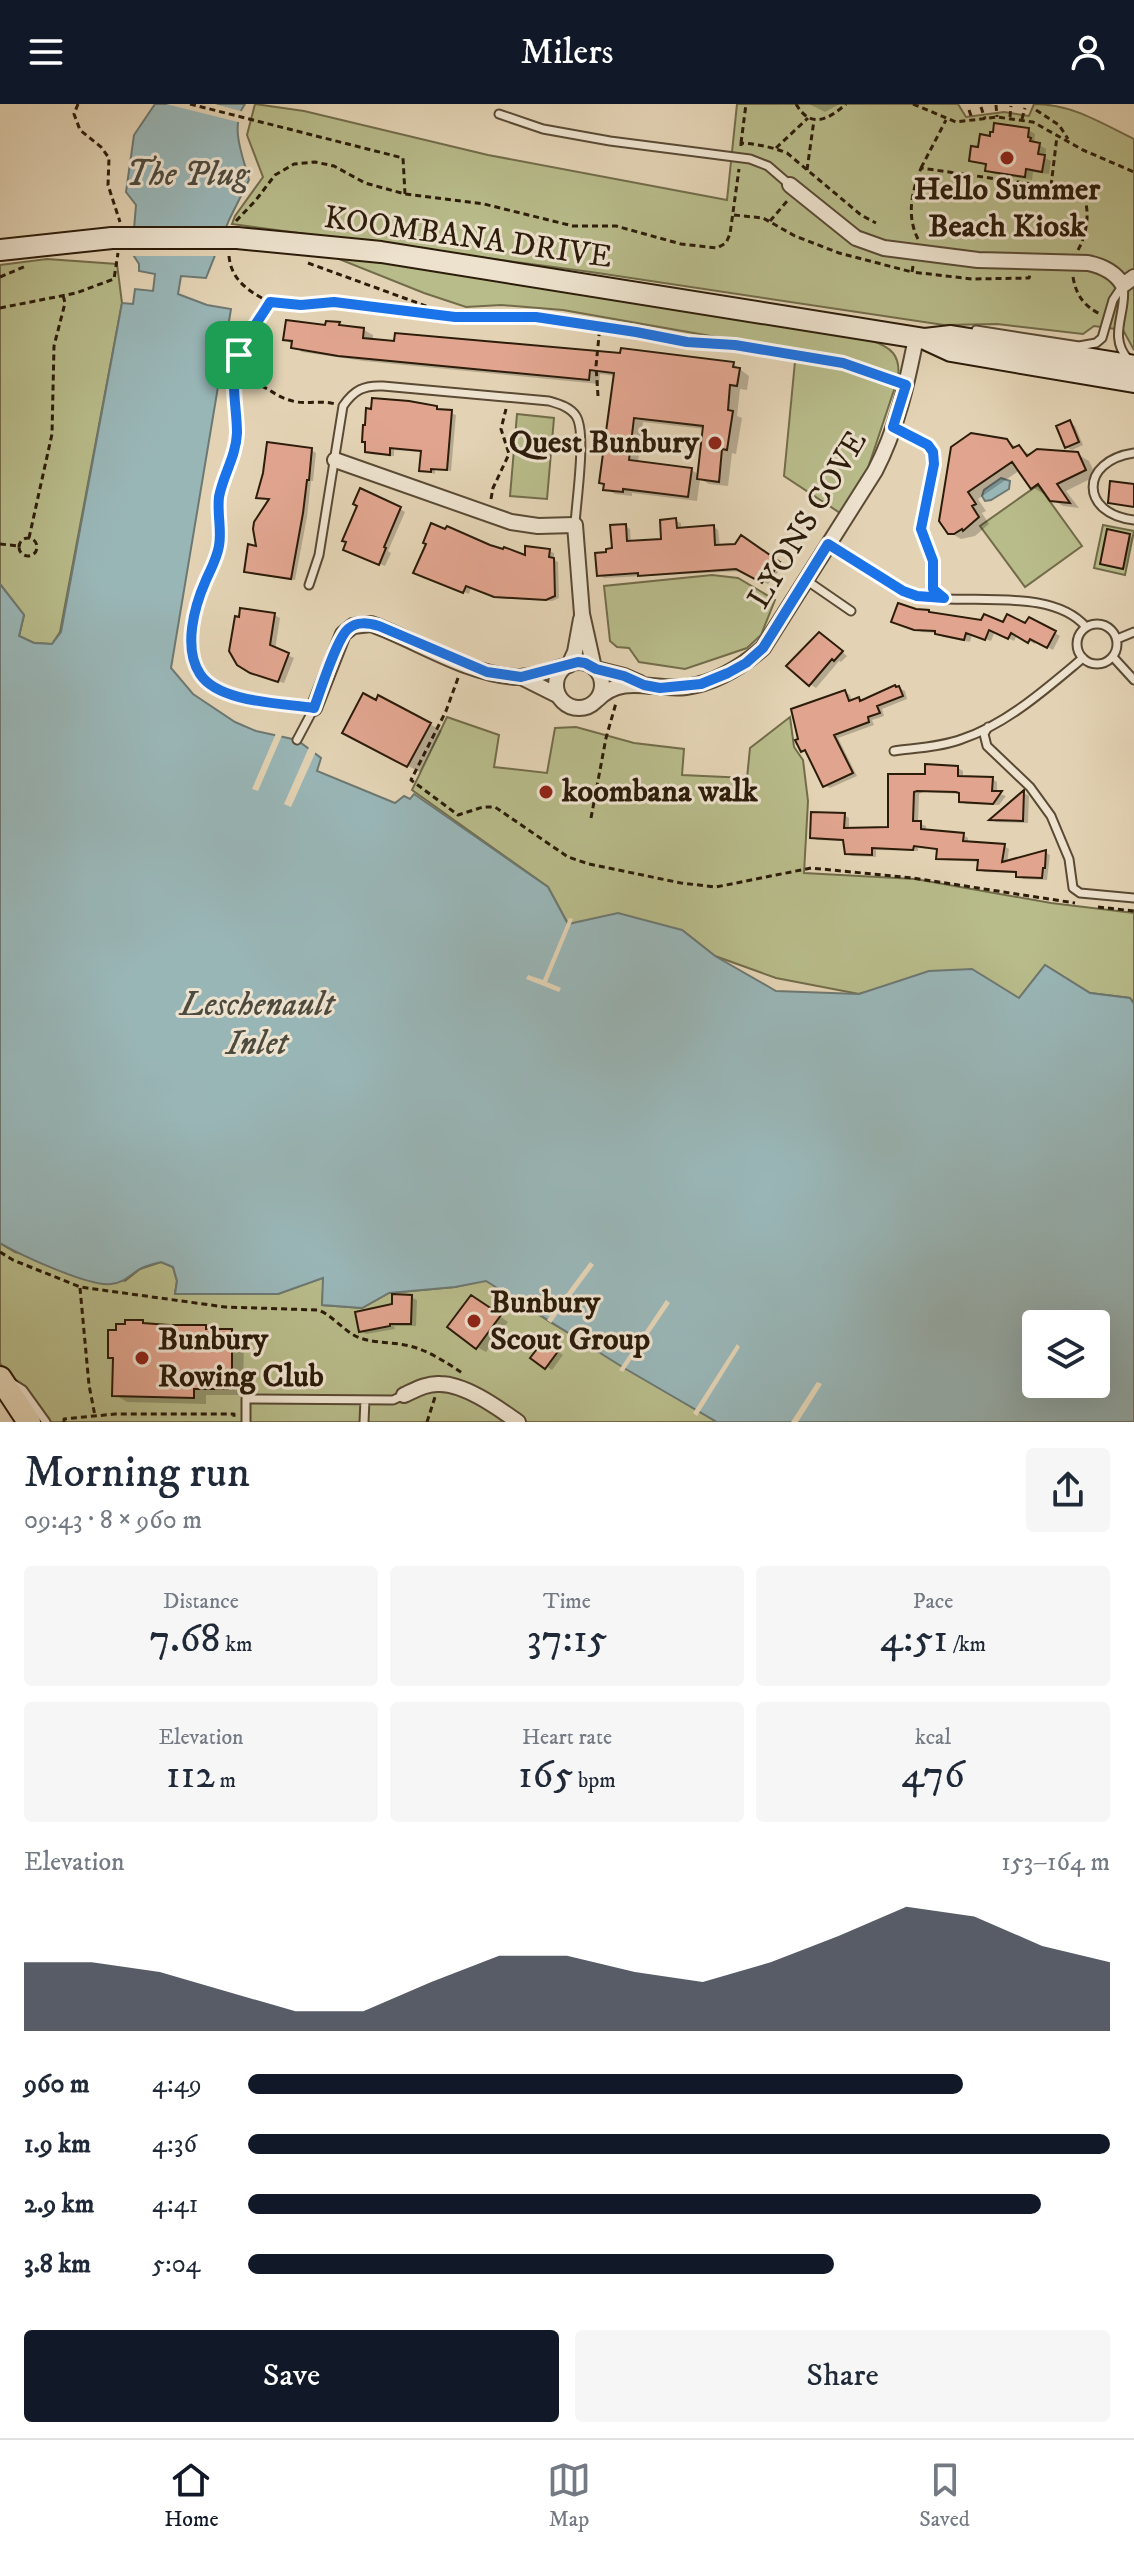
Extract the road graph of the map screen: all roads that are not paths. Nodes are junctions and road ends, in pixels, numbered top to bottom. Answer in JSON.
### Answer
{"nodes":[{"id":1,"x":499,"y":114,"type":"dead end"},
{"id":2,"x":790,"y":185,"type":"joint"},
{"id":3,"x":0,"y":250,"type":"edge"},
{"id":4,"x":1129,"y":281,"type":"edge"},
{"id":5,"x":951,"y":336,"type":"junction"},
{"id":6,"x":920,"y":339,"type":"junction"},
{"id":7,"x":1134,"y":364,"type":"edge"},
{"id":8,"x":1134,"y":382,"type":"edge"},
{"id":9,"x":893,"y":427,"type":"junction"},
{"id":10,"x":1134,"y":453,"type":"edge"},
{"id":11,"x":335,"y":460,"type":"junction"},
{"id":12,"x":1134,"y":520,"type":"edge"},
{"id":13,"x":575,"y":525,"type":"junction"},
{"id":14,"x":828,"y":544,"type":"junction"},
{"id":15,"x":806,"y":580,"type":"junction"},
{"id":16,"x":309,"y":585,"type":"dead end"},
{"id":17,"x":944,"y":598,"type":"junction"},
{"id":18,"x":851,"y":611,"type":"dead end"},
{"id":19,"x":582,"y":614,"type":"junction"},
{"id":20,"x":1086,"y":627,"type":"junction"},
{"id":21,"x":1134,"y":632,"type":"edge"},
{"id":22,"x":1117,"y":639,"type":"junction"},
{"id":23,"x":1113,"y":657,"type":"junction"},
{"id":24,"x":1083,"y":658,"type":"junction"},
{"id":25,"x":568,"y":665,"type":"junction"},
{"id":26,"x":595,"y":669,"type":"junction"},
{"id":27,"x":521,"y":677,"type":"junction"},
{"id":28,"x":1134,"y":680,"type":"edge"},
{"id":29,"x":644,"y":685,"type":"junction"},
{"id":30,"x":559,"y":696,"type":"junction"},
{"id":31,"x":597,"y":700,"type":"junction"},
{"id":32,"x":314,"y":708,"type":"joint"},
{"id":33,"x":988,"y":727,"type":"junction"},
{"id":34,"x":297,"y":740,"type":"dead end"},
{"id":35,"x":894,"y":751,"type":"dead end"},
{"id":36,"x":1134,"y":898,"type":"edge"},
{"id":37,"x":0,"y":1376,"type":"edge"},
{"id":38,"x":404,"y":1395,"type":"joint"},
{"id":39,"x":365,"y":1400,"type":"junction"},
{"id":40,"x":29,"y":1422,"type":"edge"},
{"id":41,"x":46,"y":1422,"type":"edge"},
{"id":42,"x":246,"y":1422,"type":"edge"},
{"id":43,"x":364,"y":1422,"type":"edge"},
{"id":44,"x":518,"y":1422,"type":"edge"}],
"edges":[{"from":1,"to":2,"type":"lane"},
{"from":2,"to":4,"type":"street"},
{"from":3,"to":6,"type":"main road","name":"KOOMBANA DRIVE","bridge":true},
{"from":4,"to":5,"type":"lane"},
{"from":4,"to":7,"type":"lane"},
{"from":5,"to":6,"type":"main road","name":"KOOMBANA DRIVE"},
{"from":5,"to":7,"type":"main road","name":"KOOMBANA DRIVE"},
{"from":6,"to":8,"type":"main road","name":"KOOMBANA DRIVE"},
{"from":6,"to":9,"type":"street","name":"LYONS COVE"},
{"from":9,"to":14,"type":"street","name":"LYONS COVE"},
{"from":9,"to":17,"type":"lane"},
{"from":10,"to":12,"type":"lane"},
{"from":11,"to":13,"type":"street"},
{"from":11,"to":13,"type":"lane"},
{"from":11,"to":16,"type":"lane"},
{"from":13,"to":19,"type":"street"},
{"from":14,"to":15,"type":"street","name":"LYONS COVE"},
{"from":14,"to":17,"type":"lane"},
{"from":15,"to":18,"type":"lane"},
{"from":15,"to":29,"type":"street","name":"LYONS COVE"},
{"from":17,"to":20,"type":"lane"},
{"from":19,"to":25,"type":"street"},
{"from":19,"to":26,"type":"street"},
{"from":20,"to":22,"type":"lane"},
{"from":20,"to":24,"type":"lane"},
{"from":21,"to":22,"type":"lane"},
{"from":22,"to":23,"type":"lane"},
{"from":23,"to":24,"type":"lane"},
{"from":23,"to":28,"type":"lane"},
{"from":24,"to":33,"type":"lane"},
{"from":25,"to":26,"type":"street"},
{"from":25,"to":27,"type":"street"},
{"from":25,"to":30,"type":"street"},
{"from":26,"to":29,"type":"street","name":"LYONS COVE"},
{"from":26,"to":31,"type":"street"},
{"from":27,"to":30,"type":"street"},
{"from":27,"to":32,"type":"street"},
{"from":29,"to":31,"type":"street","name":"LYONS COVE"},
{"from":30,"to":31,"type":"street"},
{"from":32,"to":34,"type":"lane"},
{"from":33,"to":35,"type":"lane"},
{"from":33,"to":36,"type":"lane"},
{"from":37,"to":40,"type":"main road"},
{"from":37,"to":41,"type":"lane"},
{"from":38,"to":39,"type":"lane"},
{"from":38,"to":44,"type":"street"},
{"from":39,"to":42,"type":"lane"},
{"from":39,"to":43,"type":"lane"}]}
